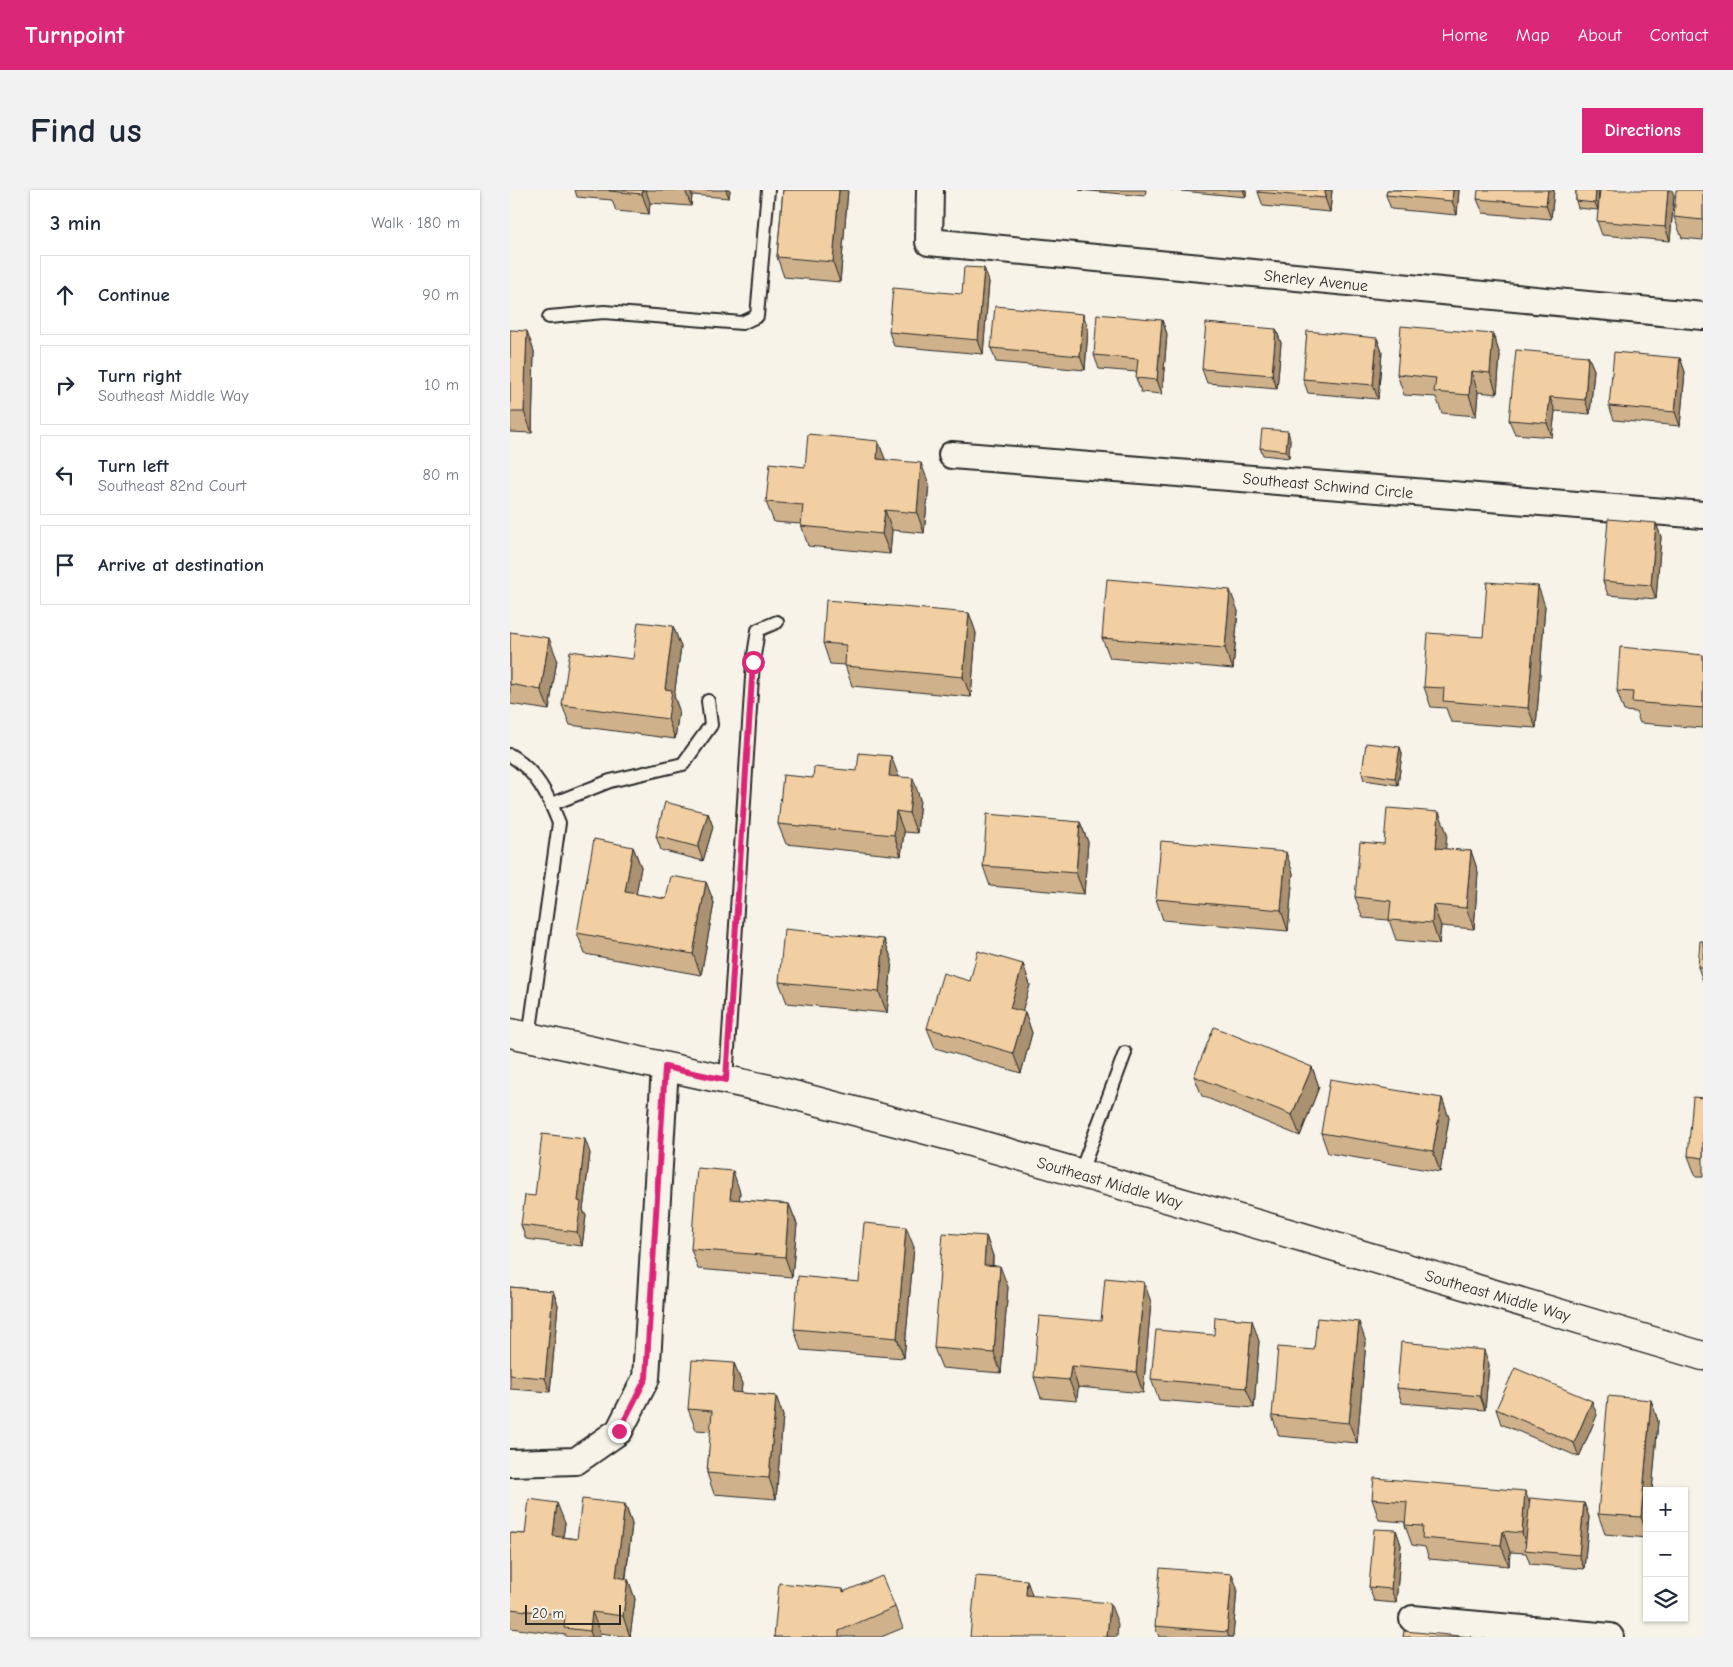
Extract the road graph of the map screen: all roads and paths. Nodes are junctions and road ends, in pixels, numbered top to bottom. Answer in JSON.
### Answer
{"nodes":[{"id":1,"x":768,"y":190,"type":"edge"},
{"id":2,"x":930,"y":190,"type":"edge"},
{"id":3,"x":1703,"y":316,"type":"edge"},
{"id":4,"x":549,"y":317,"type":"dead end"},
{"id":5,"x":952,"y":455,"type":"dead end"},
{"id":6,"x":1703,"y":515,"type":"edge"},
{"id":7,"x":778,"y":622,"type":"dead end"},
{"id":8,"x":708,"y":701,"type":"dead end"},
{"id":9,"x":510,"y":755,"type":"edge"},
{"id":10,"x":552,"y":804,"type":"junction"},
{"id":11,"x":519,"y":1035,"type":"edge"},
{"id":12,"x":1125,"y":1053,"type":"dead end"},
{"id":13,"x":665,"y":1067,"type":"junction"},
{"id":14,"x":726,"y":1080,"type":"junction"},
{"id":15,"x":1080,"y":1174,"type":"junction"},
{"id":16,"x":1703,"y":1356,"type":"edge"},
{"id":17,"x":510,"y":1463,"type":"edge"},
{"id":18,"x":1414,"y":1619,"type":"dead end"},
{"id":19,"x":1610,"y":1637,"type":"edge"}],
"edges":[{"from":1,"to":4,"type":"lane"},
{"from":2,"to":3,"type":"street","name":"Sherley Avenue"},
{"from":5,"to":6,"type":"street","name":"Southeast Schwind Circle"},
{"from":7,"to":14,"type":"lane"},
{"from":8,"to":10,"type":"lane"},
{"from":9,"to":10,"type":"lane"},
{"from":10,"to":11,"type":"lane"},
{"from":11,"to":13,"type":"street","name":"Southeast Middle Way"},
{"from":12,"to":15,"type":"lane"},
{"from":13,"to":14,"type":"street","name":"Southeast Middle Way"},
{"from":13,"to":17,"type":"street"},
{"from":14,"to":15,"type":"street","name":"Southeast Middle Way"},
{"from":15,"to":16,"type":"street","name":"Southeast Middle Way"},
{"from":18,"to":19,"type":"street"}]}
